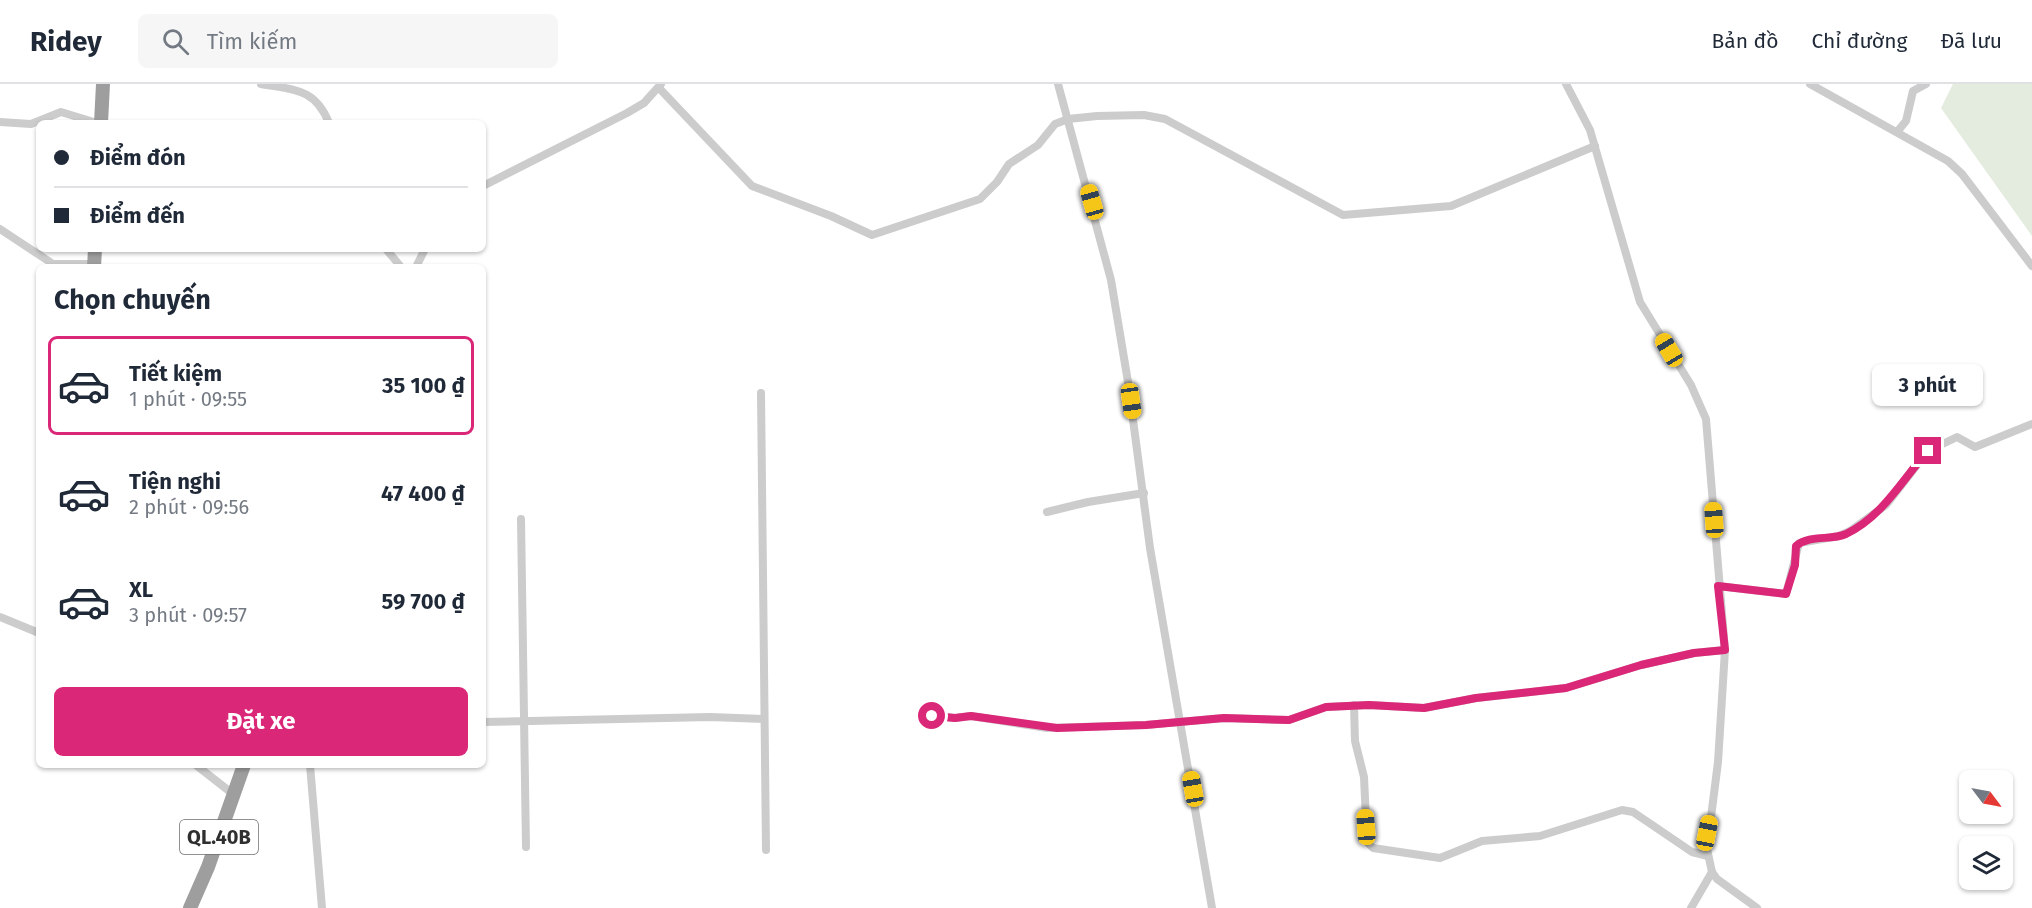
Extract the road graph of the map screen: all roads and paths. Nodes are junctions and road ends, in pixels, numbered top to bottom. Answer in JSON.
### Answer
{"nodes":[{"id":1,"x":103,"y":84,"type":"edge"},
{"id":2,"x":261,"y":84,"type":"edge"},
{"id":3,"x":1058,"y":84,"type":"edge"},
{"id":4,"x":1566,"y":84,"type":"edge"},
{"id":5,"x":1810,"y":84,"type":"edge"},
{"id":6,"x":1926,"y":84,"type":"edge"},
{"id":7,"x":660,"y":86,"type":"edge"},
{"id":8,"x":1068,"y":119,"type":"junction"},
{"id":9,"x":41,"y":120,"type":"edge"},
{"id":10,"x":89,"y":120,"type":"edge"},
{"id":11,"x":99,"y":120,"type":"edge"},
{"id":12,"x":328,"y":120,"type":"edge"},
{"id":13,"x":0,"y":122,"type":"edge"},
{"id":14,"x":36,"y":122,"type":"edge"},
{"id":15,"x":1897,"y":132,"type":"junction"},
{"id":16,"x":1595,"y":146,"type":"junction"},
{"id":17,"x":486,"y":184,"type":"edge"},
{"id":18,"x":0,"y":230,"type":"edge"},
{"id":19,"x":388,"y":252,"type":"edge"},
{"id":20,"x":53,"y":264,"type":"edge"},
{"id":21,"x":398,"y":264,"type":"edge"},
{"id":22,"x":2032,"y":266,"type":"edge"},
{"id":23,"x":761,"y":393,"type":"dead end"},
{"id":24,"x":2032,"y":424,"type":"edge"},
{"id":25,"x":1144,"y":493,"type":"junction"},
{"id":26,"x":1047,"y":512,"type":"dead end"},
{"id":27,"x":521,"y":519,"type":"dead end"},
{"id":28,"x":1718,"y":586,"type":"junction"},
{"id":29,"x":0,"y":617,"type":"edge"},
{"id":30,"x":36,"y":632,"type":"edge"},
{"id":31,"x":1725,"y":650,"type":"junction"},
{"id":32,"x":1354,"y":705,"type":"junction"},
{"id":33,"x":932,"y":716,"type":"dead end"},
{"id":34,"x":764,"y":719,"type":"junction"},
{"id":35,"x":524,"y":721,"type":"junction"},
{"id":36,"x":1181,"y":721,"type":"junction"},
{"id":37,"x":486,"y":722,"type":"edge"},
{"id":38,"x":200,"y":768,"type":"edge"},
{"id":39,"x":243,"y":768,"type":"edge"},
{"id":40,"x":310,"y":768,"type":"edge"},
{"id":41,"x":233,"y":794,"type":"junction"},
{"id":42,"x":526,"y":848,"type":"dead end"},
{"id":43,"x":766,"y":850,"type":"dead end"},
{"id":44,"x":1708,"y":856,"type":"junction"},
{"id":45,"x":1712,"y":872,"type":"junction"},
{"id":46,"x":190,"y":908,"type":"edge"},
{"id":47,"x":322,"y":908,"type":"edge"},
{"id":48,"x":1212,"y":908,"type":"edge"},
{"id":49,"x":1691,"y":908,"type":"edge"},
{"id":50,"x":1757,"y":908,"type":"edge"}],
"edges":[{"from":1,"to":11,"type":"highway"},
{"from":2,"to":12,"type":"street"},
{"from":3,"to":8,"type":"street"},
{"from":4,"to":16,"type":"street"},
{"from":5,"to":15,"type":"street"},
{"from":6,"to":15,"type":"street"},
{"from":7,"to":8,"type":"street"},
{"from":7,"to":17,"type":"street"},
{"from":8,"to":16,"type":"street"},
{"from":8,"to":25,"type":"street"},
{"from":9,"to":10,"type":"street"},
{"from":13,"to":14,"type":"street"},
{"from":15,"to":22,"type":"street"},
{"from":16,"to":28,"type":"street"},
{"from":18,"to":20,"type":"street"},
{"from":19,"to":21,"type":"street"},
{"from":23,"to":34,"type":"street"},
{"from":24,"to":28,"type":"street"},
{"from":25,"to":26,"type":"street"},
{"from":25,"to":36,"type":"street"},
{"from":27,"to":35,"type":"street"},
{"from":28,"to":31,"type":"street"},
{"from":29,"to":30,"type":"street"},
{"from":31,"to":32,"type":"street"},
{"from":31,"to":44,"type":"street"},
{"from":32,"to":36,"type":"street"},
{"from":32,"to":44,"type":"street"},
{"from":33,"to":36,"type":"street"},
{"from":34,"to":35,"type":"street"},
{"from":34,"to":43,"type":"street"},
{"from":35,"to":37,"type":"street"},
{"from":35,"to":42,"type":"street"},
{"from":36,"to":48,"type":"street"},
{"from":38,"to":41,"type":"street"},
{"from":39,"to":41,"type":"highway","number":"QL.40B"},
{"from":40,"to":47,"type":"street"},
{"from":41,"to":46,"type":"highway","number":"QL.40B"},
{"from":44,"to":45,"type":"street"},
{"from":45,"to":49,"type":"street"},
{"from":45,"to":50,"type":"street"}]}
